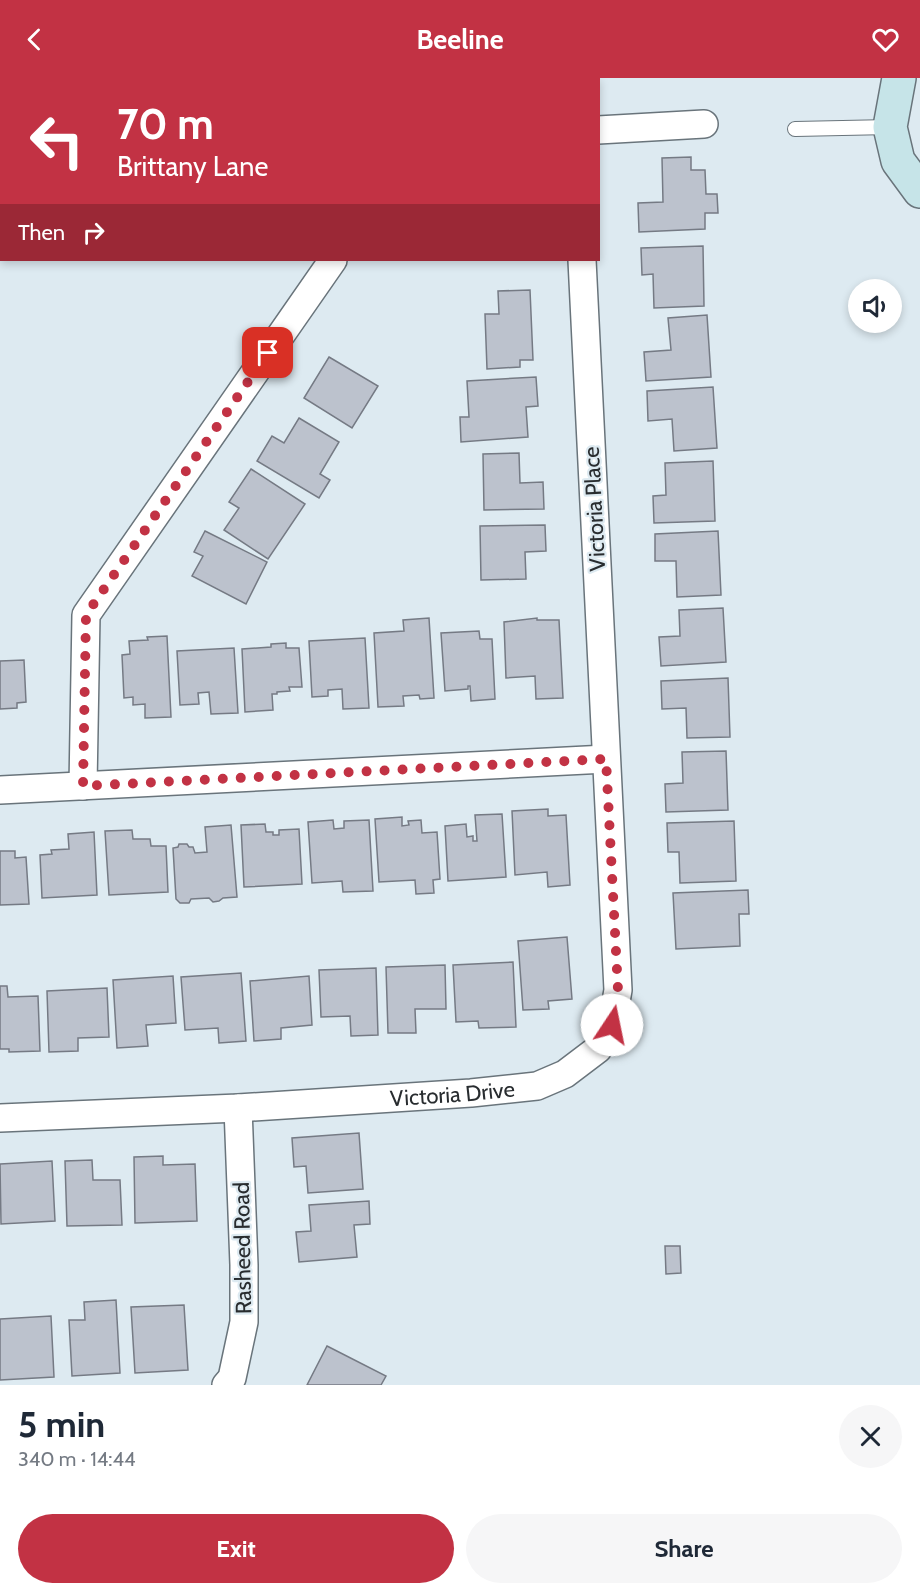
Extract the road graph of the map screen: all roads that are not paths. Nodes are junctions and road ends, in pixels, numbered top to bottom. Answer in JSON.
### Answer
{"nodes":[{"id":1,"x":899,"y":78,"type":"edge"},
{"id":2,"x":704,"y":124,"type":"dead end"},
{"id":3,"x":890,"y":127,"type":"junction"},
{"id":4,"x":795,"y":129,"type":"dead end"},
{"id":5,"x":600,"y":130,"type":"edge"},
{"id":6,"x":920,"y":191,"type":"edge"},
{"id":7,"x":332,"y":261,"type":"edge"},
{"id":8,"x":582,"y":261,"type":"edge"},
{"id":9,"x":606,"y":759,"type":"junction"},
{"id":10,"x":83,"y":786,"type":"junction"},
{"id":11,"x":0,"y":790,"type":"edge"},
{"id":12,"x":238,"y":1108,"type":"junction"},
{"id":13,"x":0,"y":1118,"type":"edge"},
{"id":14,"x":226,"y":1385,"type":"edge"}],
"edges":[{"from":1,"to":3,"type":"street"},
{"from":2,"to":5,"type":"street"},
{"from":3,"to":4,"type":"lane"},
{"from":3,"to":6,"type":"street"},
{"from":7,"to":10,"type":"street"},
{"from":8,"to":9,"type":"street","name":"Victoria Place"},
{"from":9,"to":10,"type":"street"},
{"from":9,"to":12,"type":"street","name":"Victoria Drive"},
{"from":10,"to":11,"type":"street"},
{"from":12,"to":13,"type":"street","name":"Victoria Drive"},
{"from":12,"to":14,"type":"street","name":"Rasheed Road"}]}
